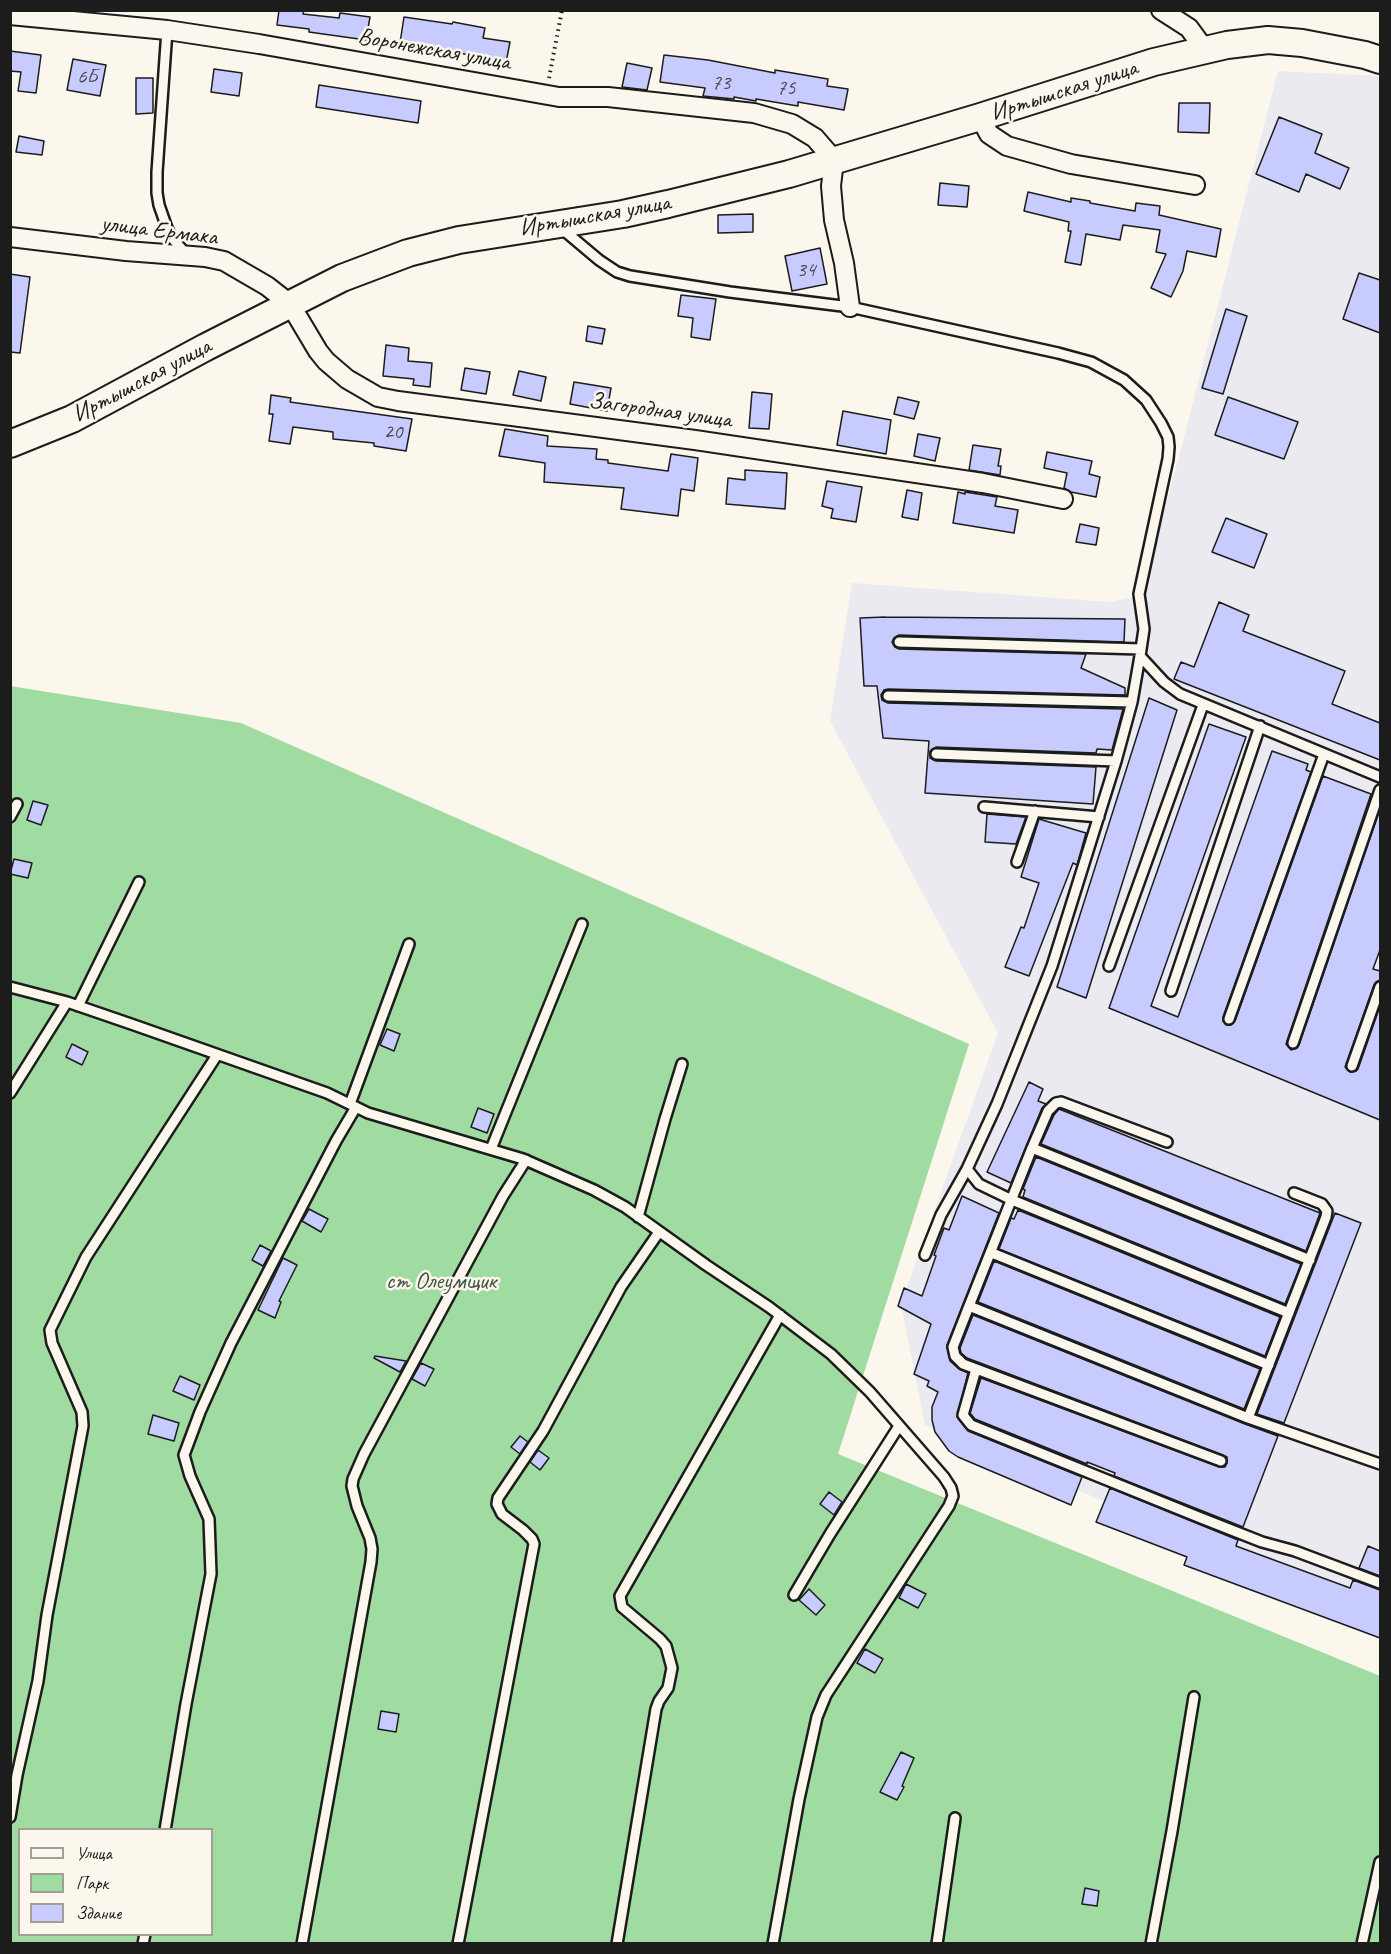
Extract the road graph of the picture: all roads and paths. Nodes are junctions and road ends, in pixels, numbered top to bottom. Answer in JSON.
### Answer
{"nodes":[{"id":1,"x":562,"y":10,"type":"edge"},
{"id":2,"x":1161,"y":10,"type":"edge"},
{"id":3,"x":10,"y":15,"type":"edge"},
{"id":4,"x":167,"y":30,"type":"junction"},
{"id":5,"x":1205,"y":50,"type":"junction"},
{"id":6,"x":1380,"y":60,"type":"edge"},
{"id":7,"x":545,"y":93,"type":"junction"},
{"id":8,"x":980,"y":117,"type":"junction"},
{"id":9,"x":834,"y":160,"type":"junction"},
{"id":10,"x":1195,"y":185,"type":"dead end"},
{"id":11,"x":556,"y":225,"type":"junction"},
{"id":12,"x":10,"y":237,"type":"edge"},
{"id":13,"x":186,"y":255,"type":"junction"},
{"id":14,"x":290,"y":304,"type":"junction"},
{"id":15,"x":850,"y":307,"type":"junction"},
{"id":16,"x":10,"y":444,"type":"edge"},
{"id":17,"x":1064,"y":500,"type":"dead end"},
{"id":18,"x":899,"y":642,"type":"dead end"},
{"id":19,"x":1141,"y":653,"type":"junction"},
{"id":20,"x":888,"y":696,"type":"dead end"},
{"id":21,"x":1132,"y":702,"type":"junction"},
{"id":22,"x":1203,"y":705,"type":"junction"},
{"id":23,"x":1260,"y":726,"type":"junction"},
{"id":24,"x":936,"y":754,"type":"dead end"},
{"id":25,"x":1324,"y":754,"type":"junction"},
{"id":26,"x":1116,"y":761,"type":"junction"},
{"id":27,"x":1380,"y":777,"type":"edge"},
{"id":28,"x":1380,"y":790,"type":"edge"},
{"id":29,"x":17,"y":804,"type":"dead end"},
{"id":30,"x":984,"y":807,"type":"dead end"},
{"id":31,"x":1035,"y":811,"type":"junction"},
{"id":32,"x":10,"y":817,"type":"edge"},
{"id":33,"x":1099,"y":817,"type":"junction"},
{"id":34,"x":1017,"y":862,"type":"dead end"},
{"id":35,"x":139,"y":882,"type":"dead end"},
{"id":36,"x":582,"y":924,"type":"dead end"},
{"id":37,"x":409,"y":944,"type":"dead end"},
{"id":38,"x":1109,"y":966,"type":"dead end"},
{"id":39,"x":10,"y":987,"type":"edge"},
{"id":40,"x":1380,"y":987,"type":"edge"},
{"id":41,"x":1171,"y":991,"type":"dead end"},
{"id":42,"x":67,"y":1002,"type":"junction"},
{"id":43,"x":78,"y":1006,"type":"junction"},
{"id":44,"x":1229,"y":1019,"type":"dead end"},
{"id":45,"x":1293,"y":1043,"type":"dead end"},
{"id":46,"x":217,"y":1055,"type":"junction"},
{"id":47,"x":682,"y":1064,"type":"dead end"},
{"id":48,"x":1352,"y":1066,"type":"dead end"},
{"id":49,"x":10,"y":1093,"type":"edge"},
{"id":50,"x":353,"y":1106,"type":"junction"},
{"id":51,"x":1167,"y":1142,"type":"dead end"},
{"id":52,"x":1032,"y":1148,"type":"junction"},
{"id":53,"x":491,"y":1149,"type":"junction"},
{"id":54,"x":526,"y":1160,"type":"junction"},
{"id":55,"x":967,"y":1169,"type":"junction"},
{"id":56,"x":1294,"y":1193,"type":"dead end"},
{"id":57,"x":1012,"y":1200,"type":"junction"},
{"id":58,"x":638,"y":1217,"type":"junction"},
{"id":59,"x":659,"y":1232,"type":"junction"},
{"id":60,"x":992,"y":1253,"type":"junction"},
{"id":61,"x":925,"y":1255,"type":"dead end"},
{"id":62,"x":1310,"y":1260,"type":"junction"},
{"id":63,"x":969,"y":1306,"type":"junction"},
{"id":64,"x":1289,"y":1313,"type":"junction"},
{"id":65,"x":780,"y":1315,"type":"junction"},
{"id":66,"x":1269,"y":1365,"type":"junction"},
{"id":67,"x":976,"y":1369,"type":"junction"},
{"id":68,"x":1248,"y":1418,"type":"junction"},
{"id":69,"x":899,"y":1426,"type":"junction"},
{"id":70,"x":1221,"y":1461,"type":"dead end"},
{"id":71,"x":1380,"y":1464,"type":"edge"},
{"id":72,"x":1380,"y":1583,"type":"edge"},
{"id":73,"x":794,"y":1595,"type":"dead end"},
{"id":74,"x":1194,"y":1697,"type":"dead end"},
{"id":75,"x":10,"y":1817,"type":"edge"},
{"id":76,"x":955,"y":1818,"type":"dead end"},
{"id":77,"x":165,"y":1828,"type":"edge"},
{"id":78,"x":1380,"y":1862,"type":"edge"},
{"id":79,"x":302,"y":1944,"type":"edge"},
{"id":80,"x":458,"y":1944,"type":"edge"},
{"id":81,"x":616,"y":1944,"type":"edge"},
{"id":82,"x":773,"y":1944,"type":"edge"},
{"id":83,"x":937,"y":1944,"type":"edge"},
{"id":84,"x":1151,"y":1944,"type":"edge"},
{"id":85,"x":1362,"y":1944,"type":"edge"}],
"edges":[{"from":1,"to":7,"type":"path"},
{"from":2,"to":5,"type":"street"},
{"from":3,"to":4,"type":"street","name":"Воронежская улица"},
{"from":4,"to":7,"type":"street","name":"Воронежская улица"},
{"from":4,"to":13,"type":"lane"},
{"from":5,"to":6,"type":"main road","name":"Иртышская улица"},
{"from":5,"to":8,"type":"main road","name":"Иртышская улица"},
{"from":7,"to":9,"type":"street","name":"Воронежская улица"},
{"from":8,"to":9,"type":"main road","name":"Иртышская улица"},
{"from":8,"to":10,"type":"street"},
{"from":9,"to":11,"type":"main road","name":"Иртышская улица"},
{"from":9,"to":15,"type":"street"},
{"from":11,"to":14,"type":"main road","name":"Иртышская улица"},
{"from":11,"to":15,"type":"lane"},
{"from":12,"to":13,"type":"street","name":"улица Ермака"},
{"from":13,"to":14,"type":"street","name":"улица Ермака"},
{"from":14,"to":16,"type":"main road","name":"Иртышская улица"},
{"from":14,"to":17,"type":"street","name":"Загородная улица"},
{"from":15,"to":19,"type":"lane"},
{"from":18,"to":19,"type":"lane"},
{"from":19,"to":21,"type":"lane"},
{"from":19,"to":22,"type":"lane"},
{"from":20,"to":21,"type":"lane"},
{"from":21,"to":26,"type":"lane"},
{"from":22,"to":23,"type":"lane"},
{"from":22,"to":38,"type":"lane"},
{"from":23,"to":25,"type":"lane"},
{"from":23,"to":41,"type":"lane"},
{"from":24,"to":26,"type":"lane"},
{"from":25,"to":27,"type":"lane"},
{"from":25,"to":44,"type":"lane"},
{"from":26,"to":33,"type":"lane"},
{"from":28,"to":45,"type":"lane"},
{"from":29,"to":32,"type":"lane"},
{"from":30,"to":31,"type":"lane"},
{"from":31,"to":33,"type":"lane"},
{"from":31,"to":34,"type":"lane"},
{"from":33,"to":55,"type":"lane"},
{"from":35,"to":43,"type":"lane"},
{"from":36,"to":53,"type":"lane"},
{"from":37,"to":50,"type":"lane"},
{"from":39,"to":42,"type":"lane"},
{"from":40,"to":48,"type":"lane"},
{"from":42,"to":43,"type":"lane"},
{"from":42,"to":49,"type":"lane"},
{"from":43,"to":46,"type":"lane"},
{"from":46,"to":50,"type":"lane"},
{"from":46,"to":75,"type":"lane"},
{"from":47,"to":58,"type":"lane"},
{"from":50,"to":53,"type":"lane"},
{"from":50,"to":77,"type":"lane"},
{"from":51,"to":52,"type":"lane"},
{"from":52,"to":57,"type":"lane"},
{"from":52,"to":62,"type":"lane"},
{"from":53,"to":54,"type":"lane"},
{"from":54,"to":58,"type":"lane"},
{"from":54,"to":79,"type":"lane"},
{"from":55,"to":57,"type":"lane"},
{"from":55,"to":61,"type":"lane"},
{"from":56,"to":62,"type":"lane"},
{"from":57,"to":60,"type":"lane"},
{"from":57,"to":64,"type":"lane"},
{"from":58,"to":59,"type":"lane"},
{"from":59,"to":65,"type":"lane"},
{"from":59,"to":80,"type":"lane"},
{"from":60,"to":63,"type":"lane"},
{"from":60,"to":66,"type":"lane"},
{"from":62,"to":64,"type":"lane"},
{"from":63,"to":67,"type":"lane"},
{"from":63,"to":68,"type":"lane"},
{"from":64,"to":66,"type":"lane"},
{"from":65,"to":69,"type":"lane"},
{"from":65,"to":81,"type":"lane"},
{"from":66,"to":68,"type":"lane"},
{"from":67,"to":70,"type":"lane"},
{"from":67,"to":72,"type":"lane"},
{"from":68,"to":71,"type":"lane"},
{"from":69,"to":73,"type":"lane"},
{"from":69,"to":82,"type":"lane"},
{"from":74,"to":84,"type":"lane"},
{"from":76,"to":83,"type":"lane"},
{"from":78,"to":85,"type":"lane"}]}
